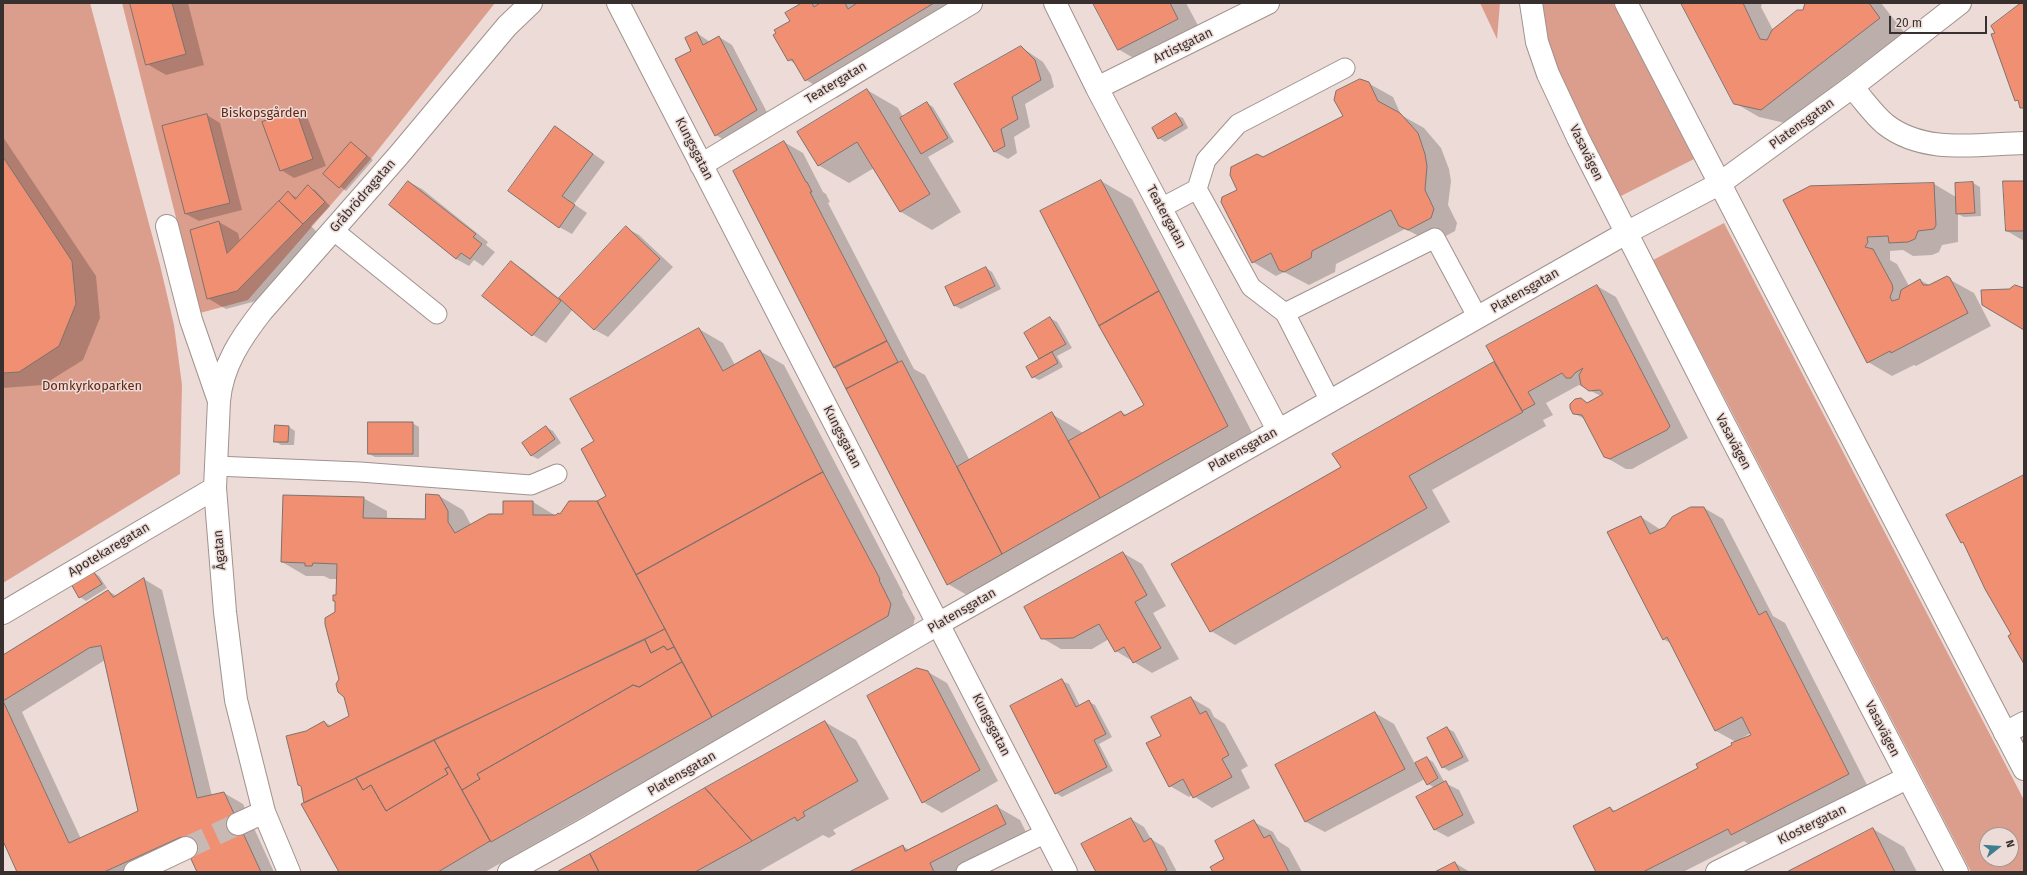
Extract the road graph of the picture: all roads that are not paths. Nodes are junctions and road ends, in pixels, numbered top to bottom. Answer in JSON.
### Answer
{"nodes":[{"id":1,"x":531,"y":3,"type":"edge"},
{"id":2,"x":618,"y":3,"type":"edge"},
{"id":3,"x":971,"y":3,"type":"edge"},
{"id":4,"x":1054,"y":3,"type":"edge"},
{"id":5,"x":1268,"y":3,"type":"edge"},
{"id":6,"x":1531,"y":3,"type":"edge"},
{"id":7,"x":1626,"y":3,"type":"edge"},
{"id":8,"x":1960,"y":3,"type":"edge"},
{"id":9,"x":1345,"y":68,"type":"dead end"},
{"id":10,"x":1852,"y":87,"type":"junction"},
{"id":11,"x":1097,"y":88,"type":"junction"},
{"id":12,"x":2024,"y":143,"type":"edge"},
{"id":13,"x":701,"y":165,"type":"junction"},
{"id":14,"x":1719,"y":184,"type":"junction"},
{"id":15,"x":1197,"y":189,"type":"junction"},
{"id":16,"x":1161,"y":208,"type":"junction"},
{"id":17,"x":167,"y":226,"type":"dead end"},
{"id":18,"x":333,"y":230,"type":"junction"},
{"id":19,"x":1626,"y":233,"type":"junction"},
{"id":20,"x":1285,"y":313,"type":"junction"},
{"id":21,"x":437,"y":314,"type":"dead end"},
{"id":22,"x":1478,"y":318,"type":"junction"},
{"id":23,"x":218,"y":401,"type":"junction"},
{"id":24,"x":1330,"y":401,"type":"junction"},
{"id":25,"x":1278,"y":430,"type":"junction"},
{"id":26,"x":215,"y":466,"type":"junction"},
{"id":27,"x":557,"y":474,"type":"dead end"},
{"id":28,"x":215,"y":488,"type":"junction"},
{"id":29,"x":3,"y":613,"type":"edge"},
{"id":30,"x":938,"y":624,"type":"junction"},
{"id":31,"x":2015,"y":728,"type":"edge"},
{"id":32,"x":2024,"y":769,"type":"edge"},
{"id":33,"x":1907,"y":778,"type":"junction"},
{"id":34,"x":264,"y":812,"type":"junction"},
{"id":35,"x":238,"y":824,"type":"tunnel mouth"},
{"id":36,"x":1046,"y":833,"type":"junction"},
{"id":37,"x":186,"y":848,"type":"tunnel mouth"},
{"id":38,"x":135,"y":872,"type":"edge"},
{"id":39,"x":290,"y":872,"type":"edge"},
{"id":40,"x":509,"y":872,"type":"edge"},
{"id":41,"x":966,"y":872,"type":"edge"},
{"id":42,"x":1066,"y":872,"type":"edge"},
{"id":43,"x":1717,"y":872,"type":"edge"},
{"id":44,"x":1957,"y":872,"type":"edge"}],
"edges":[{"from":1,"to":18,"type":"street","name":"Gråbrödragatan"},
{"from":2,"to":13,"type":"street","name":"Kungsgatan"},
{"from":3,"to":13,"type":"street","name":"Teatergatan"},
{"from":4,"to":11,"type":"street","name":"Teatergatan"},
{"from":5,"to":11,"type":"street","name":"Artistgatan"},
{"from":6,"to":19,"type":"street","name":"Vasavägen"},
{"from":7,"to":14,"type":"street"},
{"from":8,"to":10,"type":"street","name":"Platensgatan"},
{"from":9,"to":15,"type":"lane"},
{"from":10,"to":12,"type":"street"},
{"from":10,"to":14,"type":"street","name":"Platensgatan"},
{"from":11,"to":16,"type":"street","name":"Teatergatan"},
{"from":13,"to":30,"type":"street","name":"Kungsgatan"},
{"from":14,"to":19,"type":"street","name":"Platensgatan"},
{"from":14,"to":31,"type":"street"},
{"from":15,"to":16,"type":"lane"},
{"from":15,"to":20,"type":"lane"},
{"from":16,"to":25,"type":"street","name":"Teatergatan"},
{"from":17,"to":23,"type":"street","name":"Ågatan"},
{"from":18,"to":21,"type":"lane"},
{"from":18,"to":23,"type":"street","name":"Gråbrödragatan"},
{"from":19,"to":22,"type":"street","name":"Platensgatan"},
{"from":19,"to":33,"type":"street","name":"Vasavägen"},
{"from":20,"to":22,"type":"lane"},
{"from":20,"to":24,"type":"lane"},
{"from":22,"to":24,"type":"street","name":"Platensgatan"},
{"from":23,"to":26,"type":"street","name":"Ågatan"},
{"from":24,"to":25,"type":"street","name":"Platensgatan"},
{"from":25,"to":30,"type":"street","name":"Platensgatan"},
{"from":26,"to":27,"type":"lane"},
{"from":26,"to":28,"type":"street","name":"Ågatan"},
{"from":28,"to":29,"type":"street","name":"Apotekaregatan"},
{"from":28,"to":34,"type":"street","name":"Ågatan"},
{"from":30,"to":36,"type":"street","name":"Kungsgatan"},
{"from":30,"to":40,"type":"street","name":"Platensgatan"},
{"from":31,"to":32,"type":"street"},
{"from":33,"to":43,"type":"street","name":"Klostergatan"},
{"from":33,"to":44,"type":"street","name":"Vasavägen"},
{"from":34,"to":35,"type":"street"},
{"from":34,"to":39,"type":"street","name":"Ågatan"},
{"from":36,"to":41,"type":"lane"},
{"from":36,"to":42,"type":"street","name":"Kungsgatan"},
{"from":37,"to":38,"type":"street"}]}
